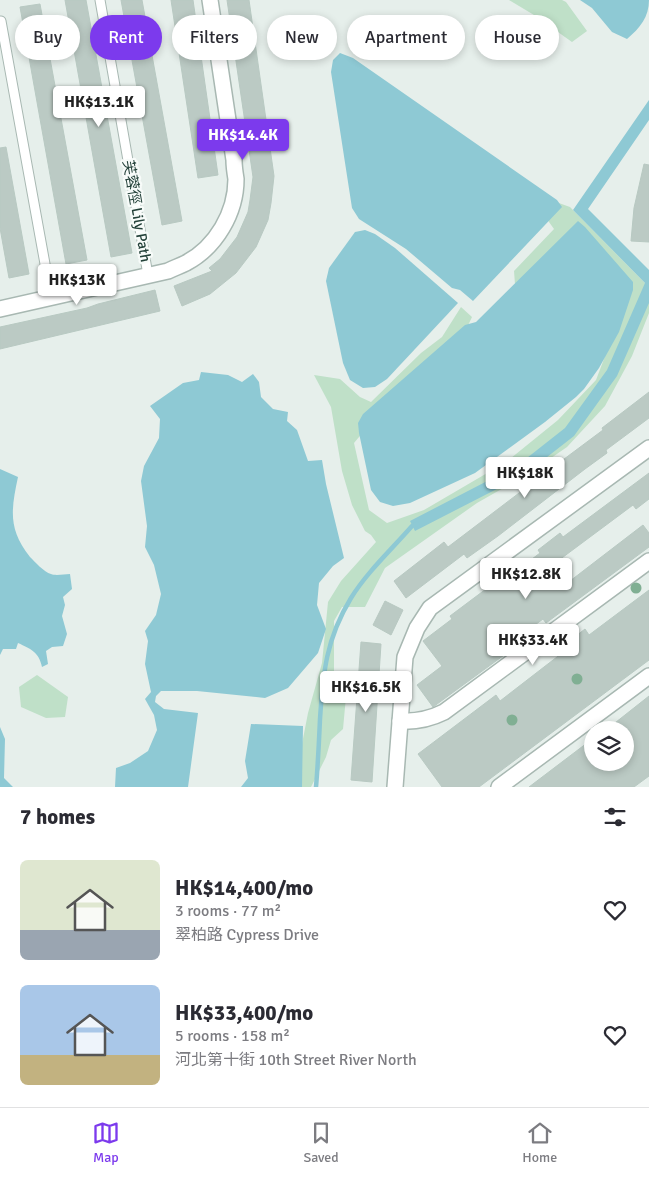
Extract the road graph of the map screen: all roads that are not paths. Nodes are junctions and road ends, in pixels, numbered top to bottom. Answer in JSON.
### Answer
{"nodes":[{"id":1,"x":100,"y":0,"type":"edge"},
{"id":2,"x":210,"y":0,"type":"edge"},
{"id":3,"x":1,"y":21,"type":"dead end"},
{"id":4,"x":148,"y":275,"type":"junction"},
{"id":5,"x":52,"y":297,"type":"junction"},
{"id":6,"x":0,"y":309,"type":"edge"},
{"id":7,"x":649,"y":448,"type":"edge"},
{"id":8,"x":649,"y":561,"type":"edge"},
{"id":9,"x":649,"y":676,"type":"edge"},
{"id":10,"x":400,"y":720,"type":"junction"},
{"id":11,"x":395,"y":787,"type":"edge"},
{"id":12,"x":499,"y":787,"type":"edge"}],
"edges":[{"from":1,"to":4,"type":"lane","name":"芙蓉徑 Lily Path"},
{"from":2,"to":4,"type":"street"},
{"from":3,"to":5,"type":"lane"},
{"from":4,"to":5,"type":"street"},
{"from":5,"to":6,"type":"street"},
{"from":7,"to":10,"type":"street"},
{"from":8,"to":10,"type":"street"},
{"from":9,"to":12,"type":"street"},
{"from":10,"to":11,"type":"street"}]}
